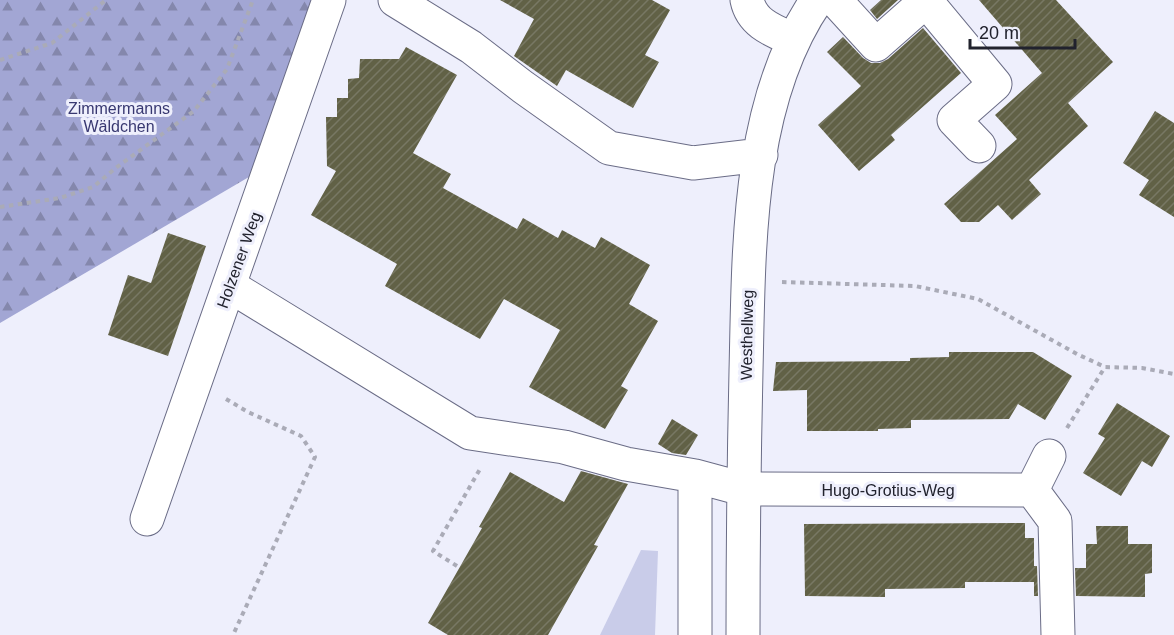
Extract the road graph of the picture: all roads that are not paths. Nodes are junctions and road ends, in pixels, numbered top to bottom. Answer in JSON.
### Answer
{"nodes":[{"id":1,"x":330,"y":0,"type":"edge"},
{"id":2,"x":395,"y":0,"type":"edge"},
{"id":3,"x":747,"y":0,"type":"edge"},
{"id":4,"x":817,"y":0,"type":"edge"},
{"id":5,"x":835,"y":0,"type":"edge"},
{"id":6,"x":927,"y":0,"type":"edge"},
{"id":7,"x":794,"y":40,"type":"junction"},
{"id":8,"x":979,"y":146,"type":"dead end"},
{"id":9,"x":761,"y":155,"type":"junction"},
{"id":10,"x":230,"y":286,"type":"junction"},
{"id":11,"x":1049,"y":456,"type":"road end"},
{"id":12,"x":695,"y":476,"type":"junction"},
{"id":13,"x":744,"y":489,"type":"junction"},
{"id":14,"x":1032,"y":490,"type":"junction"},
{"id":15,"x":147,"y":519,"type":"dead end"},
{"id":16,"x":695,"y":635,"type":"edge"},
{"id":17,"x":743,"y":635,"type":"edge"},
{"id":18,"x":1058,"y":635,"type":"edge"}],
"edges":[{"from":1,"to":10,"type":"street","name":"Holzener Weg"},
{"from":2,"to":9,"type":"street"},
{"from":3,"to":7,"type":"street"},
{"from":4,"to":7,"type":"street","name":"Westhellweg"},
{"from":5,"to":6,"type":"street"},
{"from":6,"to":8,"type":"street"},
{"from":7,"to":9,"type":"street","name":"Westhellweg"},
{"from":9,"to":13,"type":"street","name":"Westhellweg"},
{"from":10,"to":12,"type":"street","name":"Hugo-Grotius-Weg"},
{"from":10,"to":15,"type":"street","name":"Holzener Weg"},
{"from":11,"to":14,"type":"street"},
{"from":12,"to":13,"type":"street","name":"Hugo-Grotius-Weg"},
{"from":12,"to":16,"type":"street"},
{"from":13,"to":14,"type":"street","name":"Hugo-Grotius-Weg"},
{"from":13,"to":17,"type":"street","name":"Westhellweg"},
{"from":14,"to":18,"type":"street"}]}
